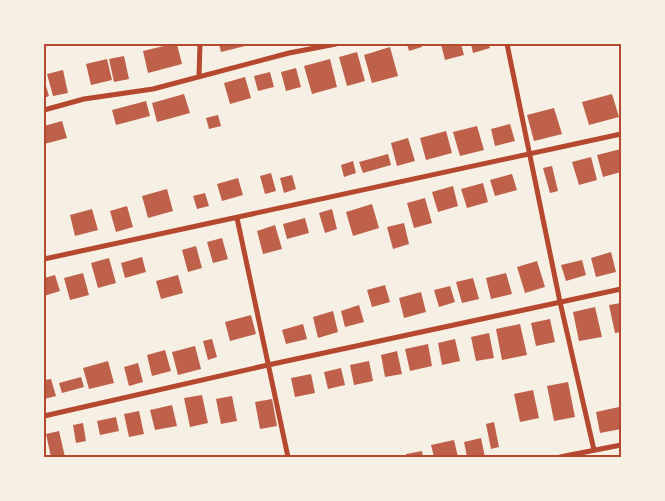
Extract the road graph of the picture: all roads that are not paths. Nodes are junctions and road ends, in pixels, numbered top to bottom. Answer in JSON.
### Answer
{"nodes":[{"id":1,"x":200,"y":44,"type":"edge"},
{"id":2,"x":336,"y":44,"type":"edge"},
{"id":3,"x":507,"y":44,"type":"edge"},
{"id":4,"x":199,"y":76,"type":"junction"},
{"id":5,"x":44,"y":110,"type":"edge"},
{"id":6,"x":621,"y":134,"type":"edge"},
{"id":7,"x":530,"y":156,"type":"junction"},
{"id":8,"x":237,"y":218,"type":"junction"},
{"id":9,"x":44,"y":259,"type":"edge"},
{"id":10,"x":621,"y":289,"type":"edge"},
{"id":11,"x":560,"y":302,"type":"junction"},
{"id":12,"x":268,"y":365,"type":"junction"},
{"id":13,"x":44,"y":416,"type":"edge"},
{"id":14,"x":621,"y":445,"type":"edge"},
{"id":15,"x":594,"y":450,"type":"junction"},
{"id":16,"x":288,"y":457,"type":"edge"},
{"id":17,"x":560,"y":457,"type":"edge"}],
"edges":[{"from":1,"to":4,"type":"street"},
{"from":2,"to":4,"type":"street"},
{"from":3,"to":7,"type":"street"},
{"from":4,"to":5,"type":"street"},
{"from":6,"to":7,"type":"street"},
{"from":7,"to":8,"type":"street"},
{"from":7,"to":11,"type":"street"},
{"from":8,"to":9,"type":"street"},
{"from":8,"to":12,"type":"street"},
{"from":10,"to":11,"type":"street"},
{"from":11,"to":12,"type":"street"},
{"from":11,"to":15,"type":"street"},
{"from":12,"to":13,"type":"street"},
{"from":12,"to":16,"type":"street"},
{"from":14,"to":15,"type":"street"},
{"from":15,"to":17,"type":"street"}]}
